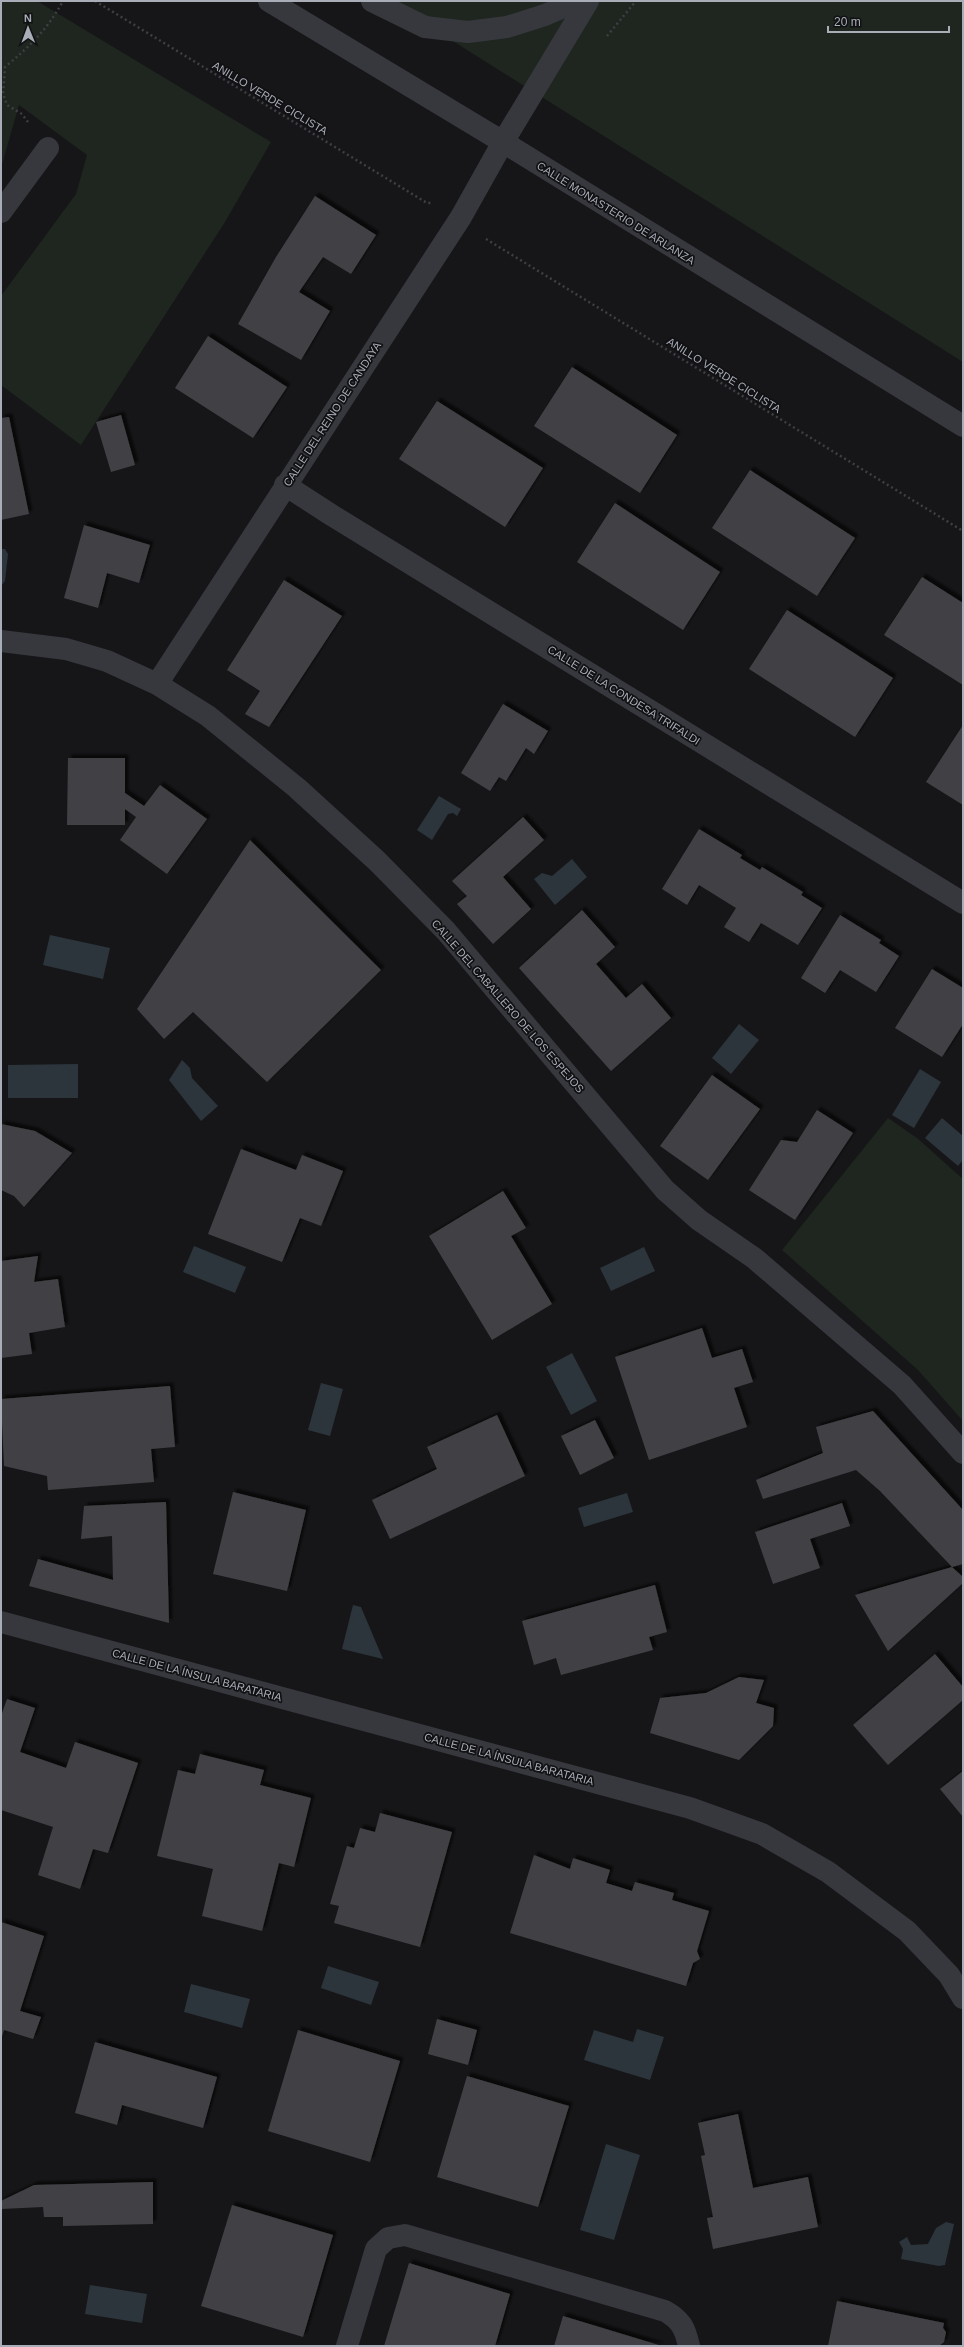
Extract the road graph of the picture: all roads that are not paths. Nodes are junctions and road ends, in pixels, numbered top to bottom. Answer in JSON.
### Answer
{"nodes":[{"id":1,"x":269,"y":1,"type":"edge"},
{"id":2,"x":372,"y":1,"type":"edge"},
{"id":3,"x":577,"y":1,"type":"edge"},
{"id":4,"x":588,"y":1,"type":"edge"},
{"id":5,"x":503,"y":142,"type":"junction"},
{"id":6,"x":48,"y":148,"type":"road end"},
{"id":7,"x":1,"y":212,"type":"edge"},
{"id":8,"x":963,"y":426,"type":"edge"},
{"id":9,"x":285,"y":485,"type":"junction"},
{"id":10,"x":1,"y":641,"type":"edge"},
{"id":11,"x":157,"y":684,"type":"junction"},
{"id":12,"x":963,"y":903,"type":"edge"},
{"id":13,"x":963,"y":1453,"type":"edge"},
{"id":14,"x":1,"y":1622,"type":"edge"},
{"id":15,"x":956,"y":1972,"type":"edge"},
{"id":16,"x":963,"y":1998,"type":"edge"},
{"id":17,"x":347,"y":2346,"type":"edge"},
{"id":18,"x":689,"y":2346,"type":"edge"}],
"edges":[{"from":1,"to":5,"type":"street","name":"CALLE MONASTERIO DE ARLANZA"},
{"from":2,"to":3,"type":"street"},
{"from":4,"to":5,"type":"street","name":"CALLE DEL REINO DE CANDAYA"},
{"from":5,"to":8,"type":"street","name":"CALLE MONASTERIO DE ARLANZA"},
{"from":5,"to":9,"type":"street","name":"CALLE DEL REINO DE CANDAYA"},
{"from":6,"to":7,"type":"street"},
{"from":9,"to":11,"type":"street","name":"CALLE DEL REINO DE CANDAYA"},
{"from":9,"to":12,"type":"street","name":"CALLE DE LA CONDESA TRIFALDI"},
{"from":10,"to":11,"type":"street","name":"CALLE DEL CABALLERO DE LOS ESPEJOS"},
{"from":11,"to":13,"type":"street","name":"CALLE DEL CABALLERO DE LOS ESPEJOS"},
{"from":14,"to":15,"type":"street","name":"CALLE DE LA ÍNSULA BARATARIA"},
{"from":15,"to":16,"type":"street","name":"CALLE DE LA ÍNSULA BARATARIA"},
{"from":17,"to":18,"type":"street"}]}
